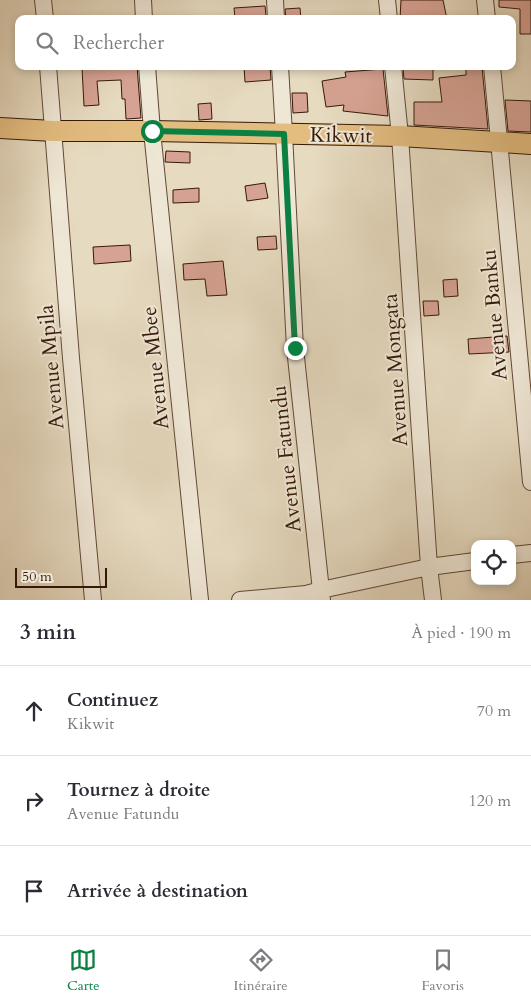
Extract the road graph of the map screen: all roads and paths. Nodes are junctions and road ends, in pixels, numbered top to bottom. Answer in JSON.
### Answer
{"nodes":[{"id":1,"x":44,"y":0,"type":"edge"},
{"id":2,"x":142,"y":0,"type":"edge"},
{"id":3,"x":275,"y":0,"type":"edge"},
{"id":4,"x":387,"y":0,"type":"edge"},
{"id":5,"x":485,"y":0,"type":"edge"},
{"id":6,"x":45,"y":15,"type":"edge"},
{"id":7,"x":144,"y":15,"type":"edge"},
{"id":8,"x":276,"y":15,"type":"edge"},
{"id":9,"x":389,"y":15,"type":"edge"},
{"id":10,"x":487,"y":15,"type":"edge"},
{"id":11,"x":48,"y":70,"type":"edge"},
{"id":12,"x":147,"y":70,"type":"edge"},
{"id":13,"x":280,"y":70,"type":"edge"},
{"id":14,"x":393,"y":70,"type":"edge"},
{"id":15,"x":492,"y":70,"type":"edge"},
{"id":16,"x":0,"y":128,"type":"edge"},
{"id":17,"x":53,"y":131,"type":"junction"},
{"id":18,"x":152,"y":131,"type":"junction"},
{"id":19,"x":284,"y":134,"type":"junction"},
{"id":20,"x":400,"y":136,"type":"junction"},
{"id":21,"x":500,"y":143,"type":"junction"},
{"id":22,"x":531,"y":144,"type":"edge"},
{"id":23,"x":531,"y":482,"type":"edge"},
{"id":24,"x":531,"y":553,"type":"edge"},
{"id":25,"x":516,"y":555,"type":"edge"},
{"id":26,"x":471,"y":561,"type":"edge"},
{"id":27,"x":429,"y":567,"type":"junction"},
{"id":28,"x":321,"y":595,"type":"edge"},
{"id":29,"x":93,"y":600,"type":"edge"},
{"id":30,"x":200,"y":600,"type":"edge"},
{"id":31,"x":240,"y":600,"type":"edge"},
{"id":32,"x":433,"y":600,"type":"edge"}],
"edges":[{"from":1,"to":6,"type":"street"},
{"from":2,"to":7,"type":"street"},
{"from":3,"to":8,"type":"street"},
{"from":4,"to":9,"type":"street"},
{"from":5,"to":10,"type":"street"},
{"from":11,"to":17,"type":"street","name":"Avenue Mpila"},
{"from":12,"to":18,"type":"street","name":"Avenue Mbee"},
{"from":13,"to":19,"type":"street","name":"Avenue Fatundu"},
{"from":14,"to":20,"type":"street","name":"Avenue Mongata"},
{"from":15,"to":21,"type":"street","name":"Avenue Banku"},
{"from":16,"to":17,"type":"main road","name":"Kikwit"},
{"from":17,"to":18,"type":"main road","name":"Kikwit"},
{"from":17,"to":29,"type":"street","name":"Avenue Mpila"},
{"from":18,"to":19,"type":"main road","name":"Kikwit"},
{"from":18,"to":30,"type":"street","name":"Avenue Mbee"},
{"from":19,"to":20,"type":"main road","name":"Kikwit"},
{"from":19,"to":28,"type":"street","name":"Avenue Fatundu"},
{"from":20,"to":21,"type":"main road","name":"Kikwit"},
{"from":20,"to":27,"type":"street","name":"Avenue Mongata"},
{"from":21,"to":22,"type":"main road","name":"Kikwit"},
{"from":21,"to":23,"type":"street","name":"Avenue Banku"},
{"from":24,"to":25,"type":"street"},
{"from":26,"to":27,"type":"street"},
{"from":27,"to":28,"type":"street"},
{"from":27,"to":32,"type":"street","name":"Avenue Mongata"},
{"from":28,"to":31,"type":"street"}]}
